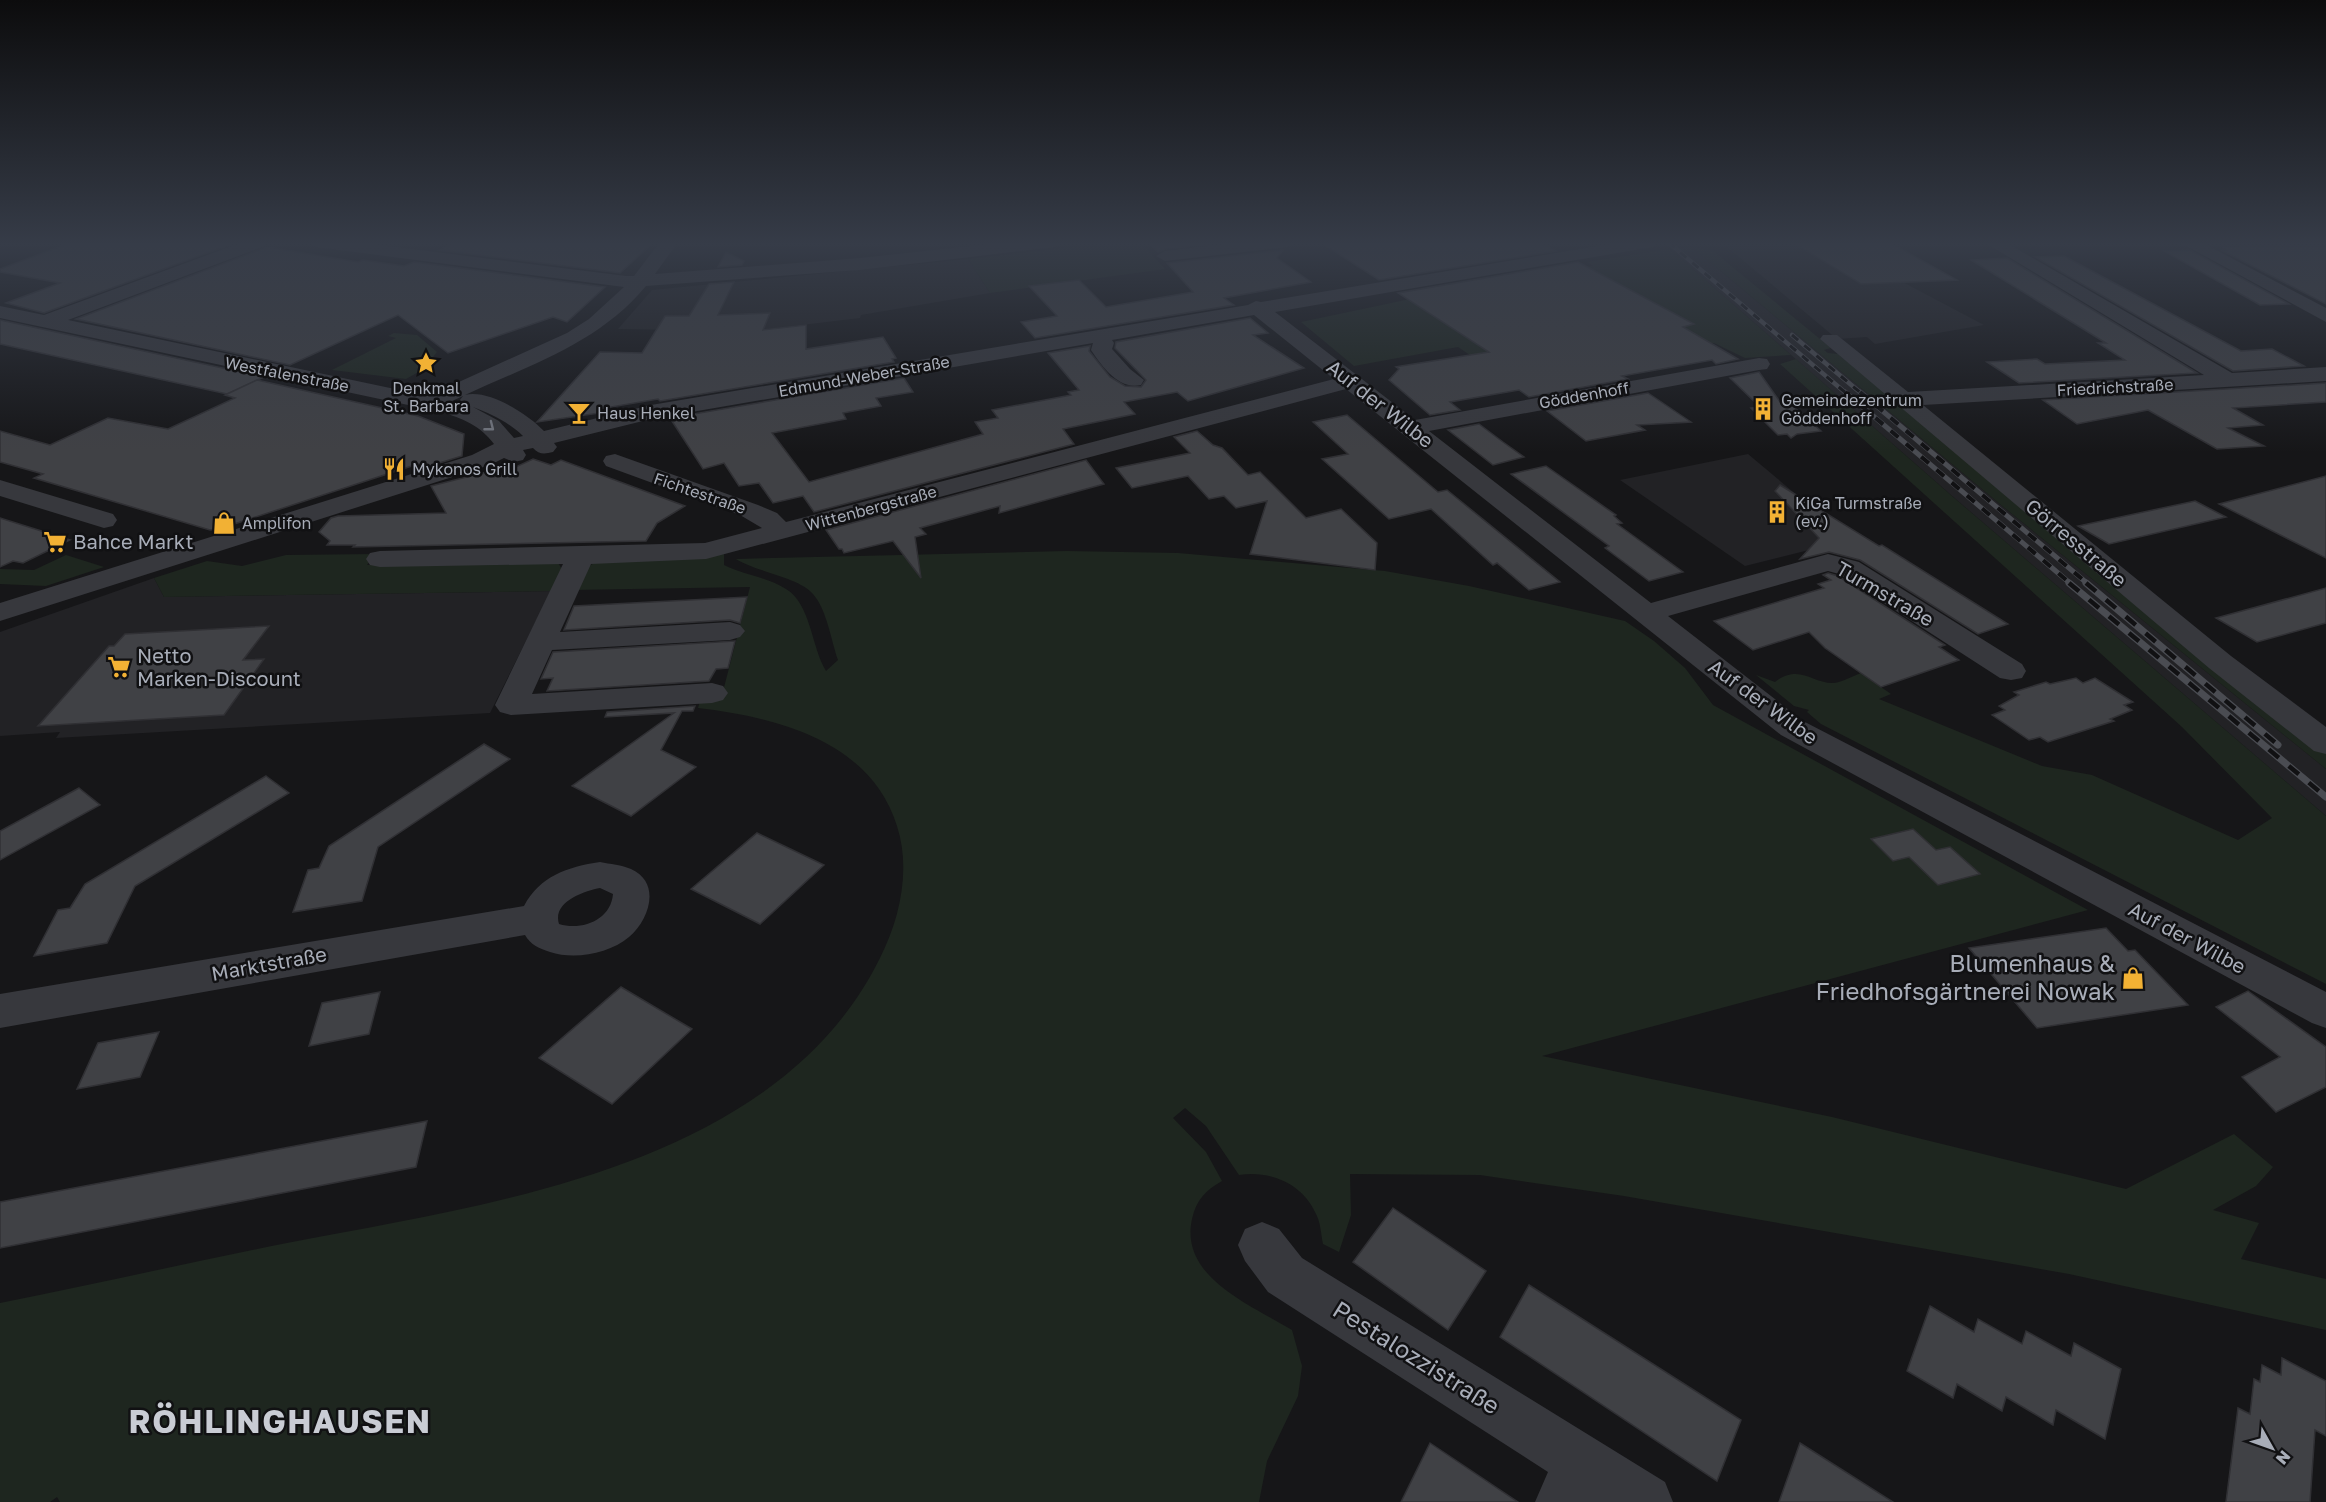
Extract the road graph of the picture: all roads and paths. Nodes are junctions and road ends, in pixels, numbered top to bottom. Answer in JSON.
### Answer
{"nodes":[{"id":1,"x":0,"y":312,"type":"edge"},
{"id":2,"x":72,"y":312,"type":"edge"},
{"id":3,"x":608,"y":312,"type":"edge"},
{"id":4,"x":1227,"y":312,"type":"edge"},
{"id":5,"x":1262,"y":312,"type":"edge"},
{"id":6,"x":2112,"y":312,"type":"edge"},
{"id":7,"x":45,"y":322,"type":"junction"},
{"id":8,"x":1096,"y":335,"type":"junction"},
{"id":9,"x":1830,"y":339,"type":"dead end"},
{"id":10,"x":1759,"y":364,"type":"dead end"},
{"id":11,"x":2326,"y":374,"type":"edge"},
{"id":12,"x":1133,"y":380,"type":"dead end"},
{"id":13,"x":2228,"y":380,"type":"junction"},
{"id":14,"x":1350,"y":381,"type":"junction"},
{"id":15,"x":1905,"y":399,"type":"junction"},
{"id":16,"x":448,"y":402,"type":"junction"},
{"id":17,"x":1165,"y":408,"type":"dead end"},
{"id":18,"x":1184,"y":425,"type":"junction"},
{"id":19,"x":1410,"y":428,"type":"junction"},
{"id":20,"x":542,"y":443,"type":"junction"},
{"id":21,"x":511,"y":451,"type":"junction"},
{"id":22,"x":615,"y":461,"type":"dead end"},
{"id":23,"x":0,"y":488,"type":"edge"},
{"id":24,"x":104,"y":520,"type":"dead end"},
{"id":25,"x":781,"y":532,"type":"junction"},
{"id":26,"x":581,"y":556,"type":"junction"},
{"id":27,"x":380,"y":559,"type":"dead end"},
{"id":28,"x":87,"y":586,"type":"junction"},
{"id":29,"x":0,"y":612,"type":"edge"},
{"id":30,"x":1646,"y":613,"type":"junction"},
{"id":31,"x":0,"y":623,"type":"edge"},
{"id":32,"x":730,"y":631,"type":"dead end"},
{"id":33,"x":541,"y":642,"type":"junction"},
{"id":34,"x":2011,"y":671,"type":"dead end"},
{"id":35,"x":712,"y":693,"type":"dead end"},
{"id":36,"x":2326,"y":743,"type":"edge"},
{"id":37,"x":538,"y":918,"type":"dead end"},
{"id":38,"x":0,"y":1011,"type":"edge"},
{"id":39,"x":2326,"y":1011,"type":"edge"},
{"id":40,"x":1262,"y":1245,"type":"dead end"},
{"id":41,"x":1571,"y":1481,"type":"edge"},
{"id":42,"x":1645,"y":1502,"type":"edge"}],
"edges":[{"from":1,"to":7,"type":"street","name":"Westfalenstraße"},
{"from":2,"to":7,"type":"street"},
{"from":3,"to":16,"type":"street"},
{"from":4,"to":8,"type":"street","name":"Edmund-Weber-Straße"},
{"from":5,"to":14,"type":"street","name":"Auf der Wilbe"},
{"from":6,"to":13,"type":"street"},
{"from":7,"to":16,"type":"street","name":"Westfalenstraße"},
{"from":8,"to":12,"type":"street"},
{"from":8,"to":20,"type":"street","name":"Edmund-Weber-Straße"},
{"from":9,"to":15,"type":"street","name":"Görresstraße"},
{"from":10,"to":19,"type":"street","name":"Göddenhoff"},
{"from":11,"to":13,"type":"street","name":"Friedrichstraße"},
{"from":13,"to":15,"type":"street","name":"Friedrichstraße"},
{"from":14,"to":18,"type":"street","name":"Wittenbergstraße"},
{"from":14,"to":19,"type":"street","name":"Auf der Wilbe"},
{"from":15,"to":36,"type":"street","name":"Görresstraße"},
{"from":16,"to":20,"type":"street","name":"Westfalenstraße"},
{"from":16,"to":21,"type":"street","name":"Westfalenstraße","one_way":true},
{"from":17,"to":18,"type":"street"},
{"from":18,"to":25,"type":"street","name":"Wittenbergstraße"},
{"from":19,"to":30,"type":"street","name":"Auf der Wilbe"},
{"from":20,"to":21,"type":"street","name":"Edmund-Weber-Straße"},
{"from":21,"to":28,"type":"street","name":"Edmund-Weber-Straße"},
{"from":22,"to":25,"type":"street","name":"Fichtestraße"},
{"from":23,"to":24,"type":"street"},
{"from":25,"to":26,"type":"street","name":"Wittenbergstraße"},
{"from":26,"to":27,"type":"street","name":"Wittenbergstraße"},
{"from":26,"to":33,"type":"street"},
{"from":28,"to":29,"type":"street","name":"Edmund-Weber-Straße"},
{"from":28,"to":31,"type":"street","name":"Edmund-Weber-Straße"},
{"from":30,"to":34,"type":"street","name":"Turmstraße"},
{"from":30,"to":39,"type":"street","name":"Auf der Wilbe"},
{"from":32,"to":33,"type":"street"},
{"from":33,"to":35,"type":"street"},
{"from":37,"to":38,"type":"street","name":"Marktstraße"},
{"from":40,"to":41,"type":"street","name":"Pestalozzistraße"},
{"from":41,"to":42,"type":"street","name":"Pestalozzistraße"}]}
